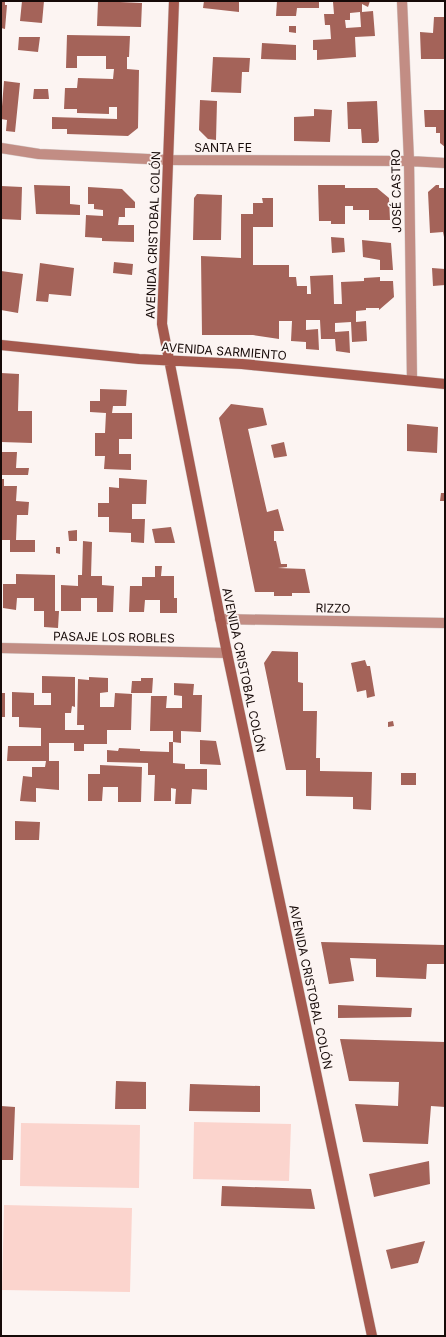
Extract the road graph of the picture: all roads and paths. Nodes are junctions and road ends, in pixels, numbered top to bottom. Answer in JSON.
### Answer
{"nodes":[{"id":1,"x":174,"y":1,"type":"edge"},
{"id":2,"x":402,"y":1,"type":"edge"},
{"id":3,"x":1,"y":148,"type":"edge"},
{"id":4,"x":169,"y":160,"type":"junction"},
{"id":5,"x":409,"y":161,"type":"junction"},
{"id":6,"x":445,"y":164,"type":"edge"},
{"id":7,"x":1,"y":345,"type":"edge"},
{"id":8,"x":168,"y":360,"type":"junction"},
{"id":9,"x":412,"y":380,"type":"junction"},
{"id":10,"x":445,"y":384,"type":"edge"},
{"id":11,"x":220,"y":618,"type":"junction"},
{"id":12,"x":445,"y":623,"type":"edge"},
{"id":13,"x":1,"y":648,"type":"edge"},
{"id":14,"x":227,"y":654,"type":"junction"},
{"id":15,"x":372,"y":1336,"type":"edge"}],
"edges":[{"from":1,"to":4,"type":"main road","name":"AVENIDA CRISTOBAL COLÓN"},
{"from":2,"to":5,"type":"street","name":"JOSÉ CASTRO"},
{"from":3,"to":4,"type":"street","name":"SANTA FE"},
{"from":4,"to":5,"type":"street","name":"SANTA FE"},
{"from":4,"to":8,"type":"main road","name":"AVENIDA CRISTOBAL COLÓN"},
{"from":5,"to":6,"type":"street","name":"SANTA FE"},
{"from":5,"to":9,"type":"street","name":"JOSÉ CASTRO"},
{"from":7,"to":8,"type":"main road","name":"AVENIDA SARMIENTO"},
{"from":8,"to":9,"type":"main road","name":"AVENIDA SARMIENTO"},
{"from":8,"to":11,"type":"main road","name":"AVENIDA CRISTOBAL COLÓN"},
{"from":9,"to":10,"type":"main road","name":"AVENIDA SARMIENTO"},
{"from":11,"to":12,"type":"street","name":"RIZZO"},
{"from":11,"to":14,"type":"main road","name":"AVENIDA CRISTOBAL COLÓN"},
{"from":13,"to":14,"type":"street","name":"PASAJE LOS ROBLES"},
{"from":14,"to":15,"type":"main road","name":"AVENIDA CRISTOBAL COLÓN"}]}
